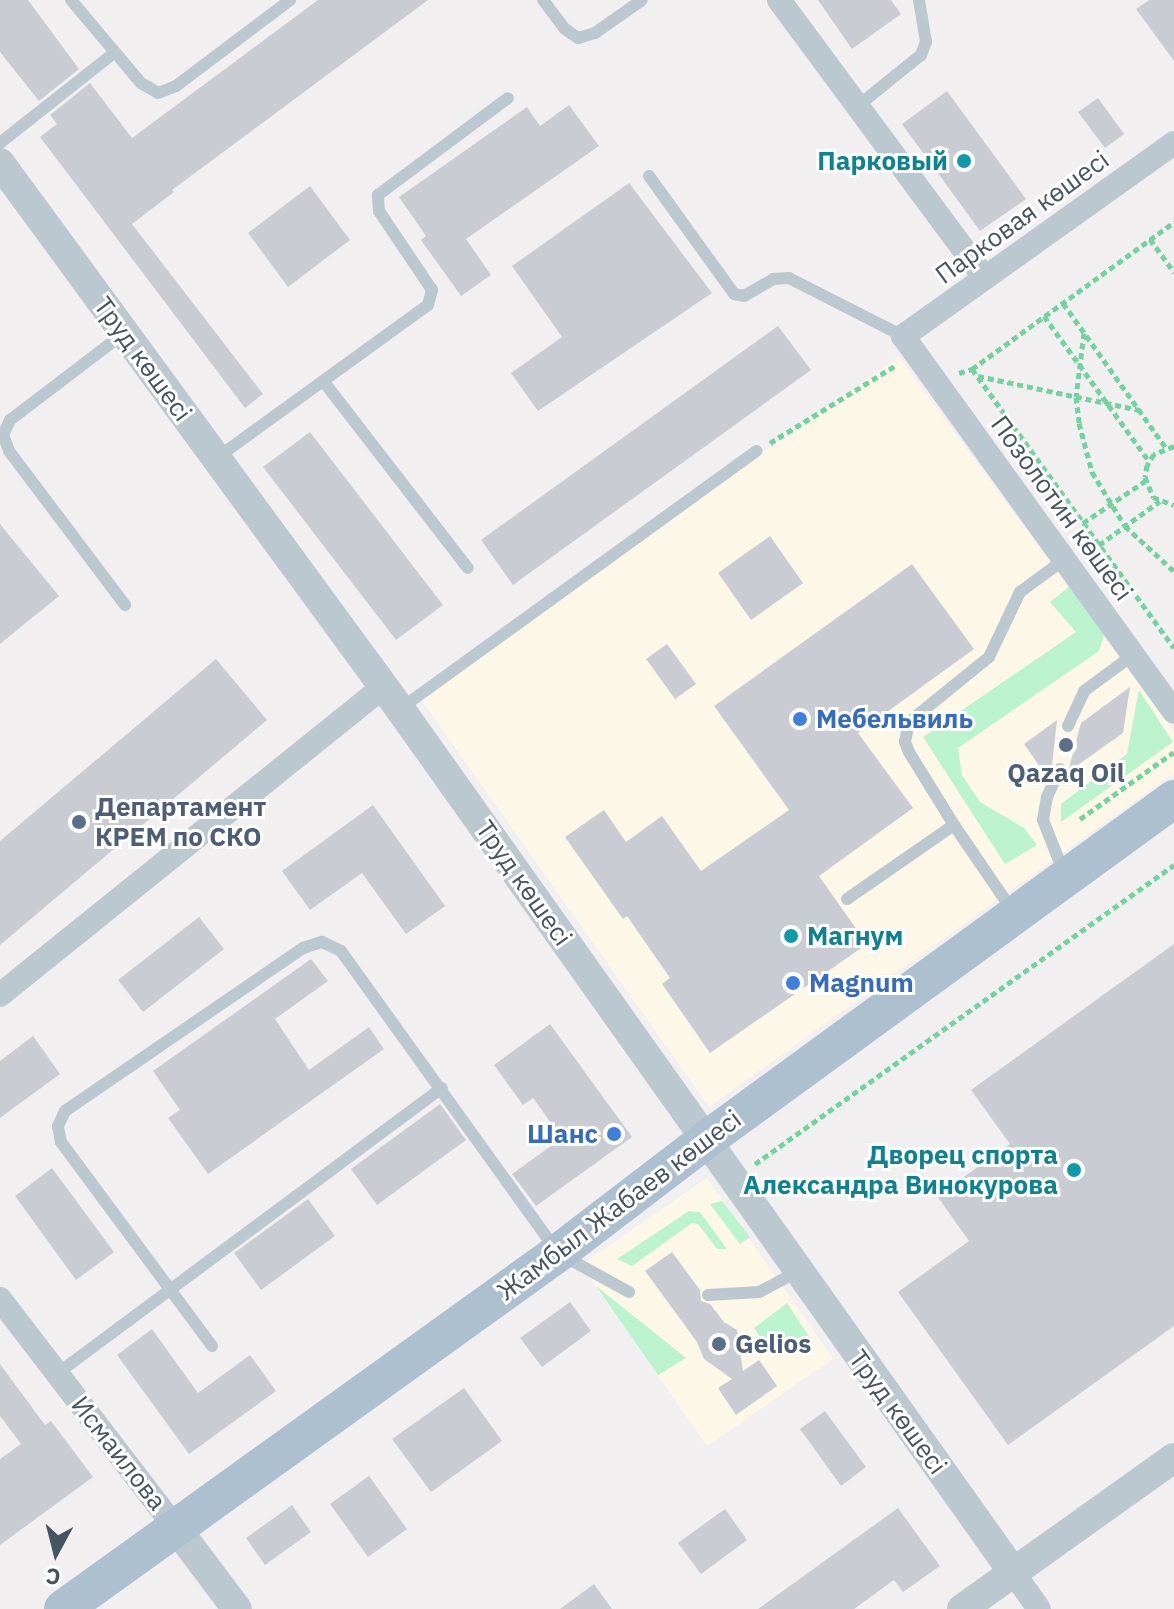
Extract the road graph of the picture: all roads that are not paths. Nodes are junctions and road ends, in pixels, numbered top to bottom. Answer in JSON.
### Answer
{"nodes":[{"id":1,"x":71,"y":0,"type":"edge"},
{"id":2,"x":290,"y":0,"type":"edge"},
{"id":3,"x":543,"y":0,"type":"edge"},
{"id":4,"x":642,"y":0,"type":"edge"},
{"id":5,"x":779,"y":0,"type":"edge"},
{"id":6,"x":919,"y":0,"type":"edge"},
{"id":7,"x":114,"y":53,"type":"junction"},
{"id":8,"x":508,"y":98,"type":"dead end"},
{"id":9,"x":859,"y":105,"type":"junction"},
{"id":10,"x":0,"y":143,"type":"edge"},
{"id":11,"x":1174,"y":143,"type":"edge"},
{"id":12,"x":0,"y":163,"type":"edge"},
{"id":13,"x":649,"y":176,"type":"dead end"},
{"id":14,"x":985,"y":278,"type":"junction"},
{"id":15,"x":125,"y":332,"type":"junction"},
{"id":16,"x":910,"y":345,"type":"junction"},
{"id":17,"x":324,"y":382,"type":"junction"},
{"id":18,"x":757,"y":451,"type":"road end"},
{"id":19,"x":215,"y":459,"type":"junction"},
{"id":20,"x":1065,"y":559,"type":"junction"},
{"id":21,"x":468,"y":568,"type":"dead end"},
{"id":22,"x":125,"y":605,"type":"dead end"},
{"id":23,"x":1133,"y":655,"type":"junction"},
{"id":24,"x":392,"y":698,"type":"junction"},
{"id":25,"x":1174,"y":712,"type":"edge"},
{"id":26,"x":1068,"y":726,"type":"dead end"},
{"id":27,"x":1060,"y":769,"type":"dead end"},
{"id":28,"x":1174,"y":799,"type":"edge"},
{"id":29,"x":954,"y":825,"type":"junction"},
{"id":30,"x":1065,"y":876,"type":"junction"},
{"id":31,"x":847,"y":899,"type":"dead end"},
{"id":32,"x":1014,"y":913,"type":"junction"},
{"id":33,"x":0,"y":995,"type":"edge"},
{"id":34,"x":442,"y":1088,"type":"junction"},
{"id":35,"x":706,"y":1140,"type":"junction"},
{"id":36,"x":558,"y":1253,"type":"junction"},
{"id":37,"x":797,"y":1272,"type":"junction"},
{"id":38,"x":170,"y":1289,"type":"junction"},
{"id":39,"x":629,"y":1292,"type":"dead end"},
{"id":40,"x":708,"y":1295,"type":"dead end"},
{"id":41,"x":1,"y":1301,"type":"edge"},
{"id":42,"x":212,"y":1346,"type":"dead end"},
{"id":43,"x":58,"y":1373,"type":"junction"},
{"id":44,"x":1174,"y":1458,"type":"edge"},
{"id":45,"x":176,"y":1528,"type":"junction"},
{"id":46,"x":1013,"y":1572,"type":"junction"},
{"id":47,"x":63,"y":1609,"type":"edge"},
{"id":48,"x":237,"y":1609,"type":"edge"},
{"id":49,"x":962,"y":1609,"type":"edge"},
{"id":50,"x":1039,"y":1609,"type":"edge"}],
"edges":[{"from":1,"to":7,"type":"lane"},
{"from":2,"to":7,"type":"lane"},
{"from":3,"to":4,"type":"lane"},
{"from":5,"to":9,"type":"street"},
{"from":6,"to":9,"type":"lane"},
{"from":7,"to":10,"type":"lane"},
{"from":8,"to":17,"type":"lane"},
{"from":9,"to":14,"type":"street"},
{"from":11,"to":14,"type":"street","name":"Парковая көшесі"},
{"from":12,"to":15,"type":"street","name":"Труд көшесі"},
{"from":13,"to":16,"type":"lane"},
{"from":14,"to":16,"type":"street","name":"Парковая көшесі"},
{"from":15,"to":19,"type":"street","name":"Труд көшесі"},
{"from":15,"to":22,"type":"lane"},
{"from":16,"to":20,"type":"street","name":"Позолотин көшесі"},
{"from":17,"to":19,"type":"lane"},
{"from":17,"to":21,"type":"lane"},
{"from":18,"to":24,"type":"lane"},
{"from":19,"to":24,"type":"street","name":"Труд көшесі"},
{"from":20,"to":23,"type":"street","name":"Позолотин көшесі"},
{"from":20,"to":29,"type":"lane"},
{"from":23,"to":25,"type":"street","name":"Позолотин көшесі"},
{"from":23,"to":26,"type":"lane"},
{"from":24,"to":33,"type":"street"},
{"from":24,"to":35,"type":"street","name":"Труд көшесі"},
{"from":27,"to":30,"type":"lane"},
{"from":28,"to":30,"type":"main road","name":"Жамбыл Жабаев көшесі"},
{"from":29,"to":31,"type":"lane"},
{"from":29,"to":32,"type":"lane"},
{"from":30,"to":32,"type":"main road","name":"Жамбыл Жабаев көшесі"},
{"from":32,"to":35,"type":"main road","name":"Жамбыл Жабаев көшесі"},
{"from":34,"to":36,"type":"lane"},
{"from":34,"to":38,"type":"lane"},
{"from":34,"to":38,"type":"lane"},
{"from":35,"to":36,"type":"main road","name":"Жамбыл Жабаев көшесі"},
{"from":35,"to":37,"type":"street","name":"Труд көшесі"},
{"from":36,"to":39,"type":"lane"},
{"from":36,"to":45,"type":"main road","name":"Жамбыл Жабаев көшесі"},
{"from":37,"to":40,"type":"lane"},
{"from":37,"to":46,"type":"street","name":"Труд көшесі"},
{"from":38,"to":42,"type":"lane"},
{"from":38,"to":43,"type":"lane"},
{"from":41,"to":43,"type":"street","name":"Исмаилова"},
{"from":43,"to":45,"type":"street","name":"Исмаилова"},
{"from":44,"to":46,"type":"street"},
{"from":45,"to":47,"type":"main road","name":"Жамбыл Жабаев көшесі"},
{"from":45,"to":48,"type":"street","name":"Исмаилова"},
{"from":46,"to":49,"type":"street"},
{"from":46,"to":50,"type":"street","name":"Труд көшесі"}]}
